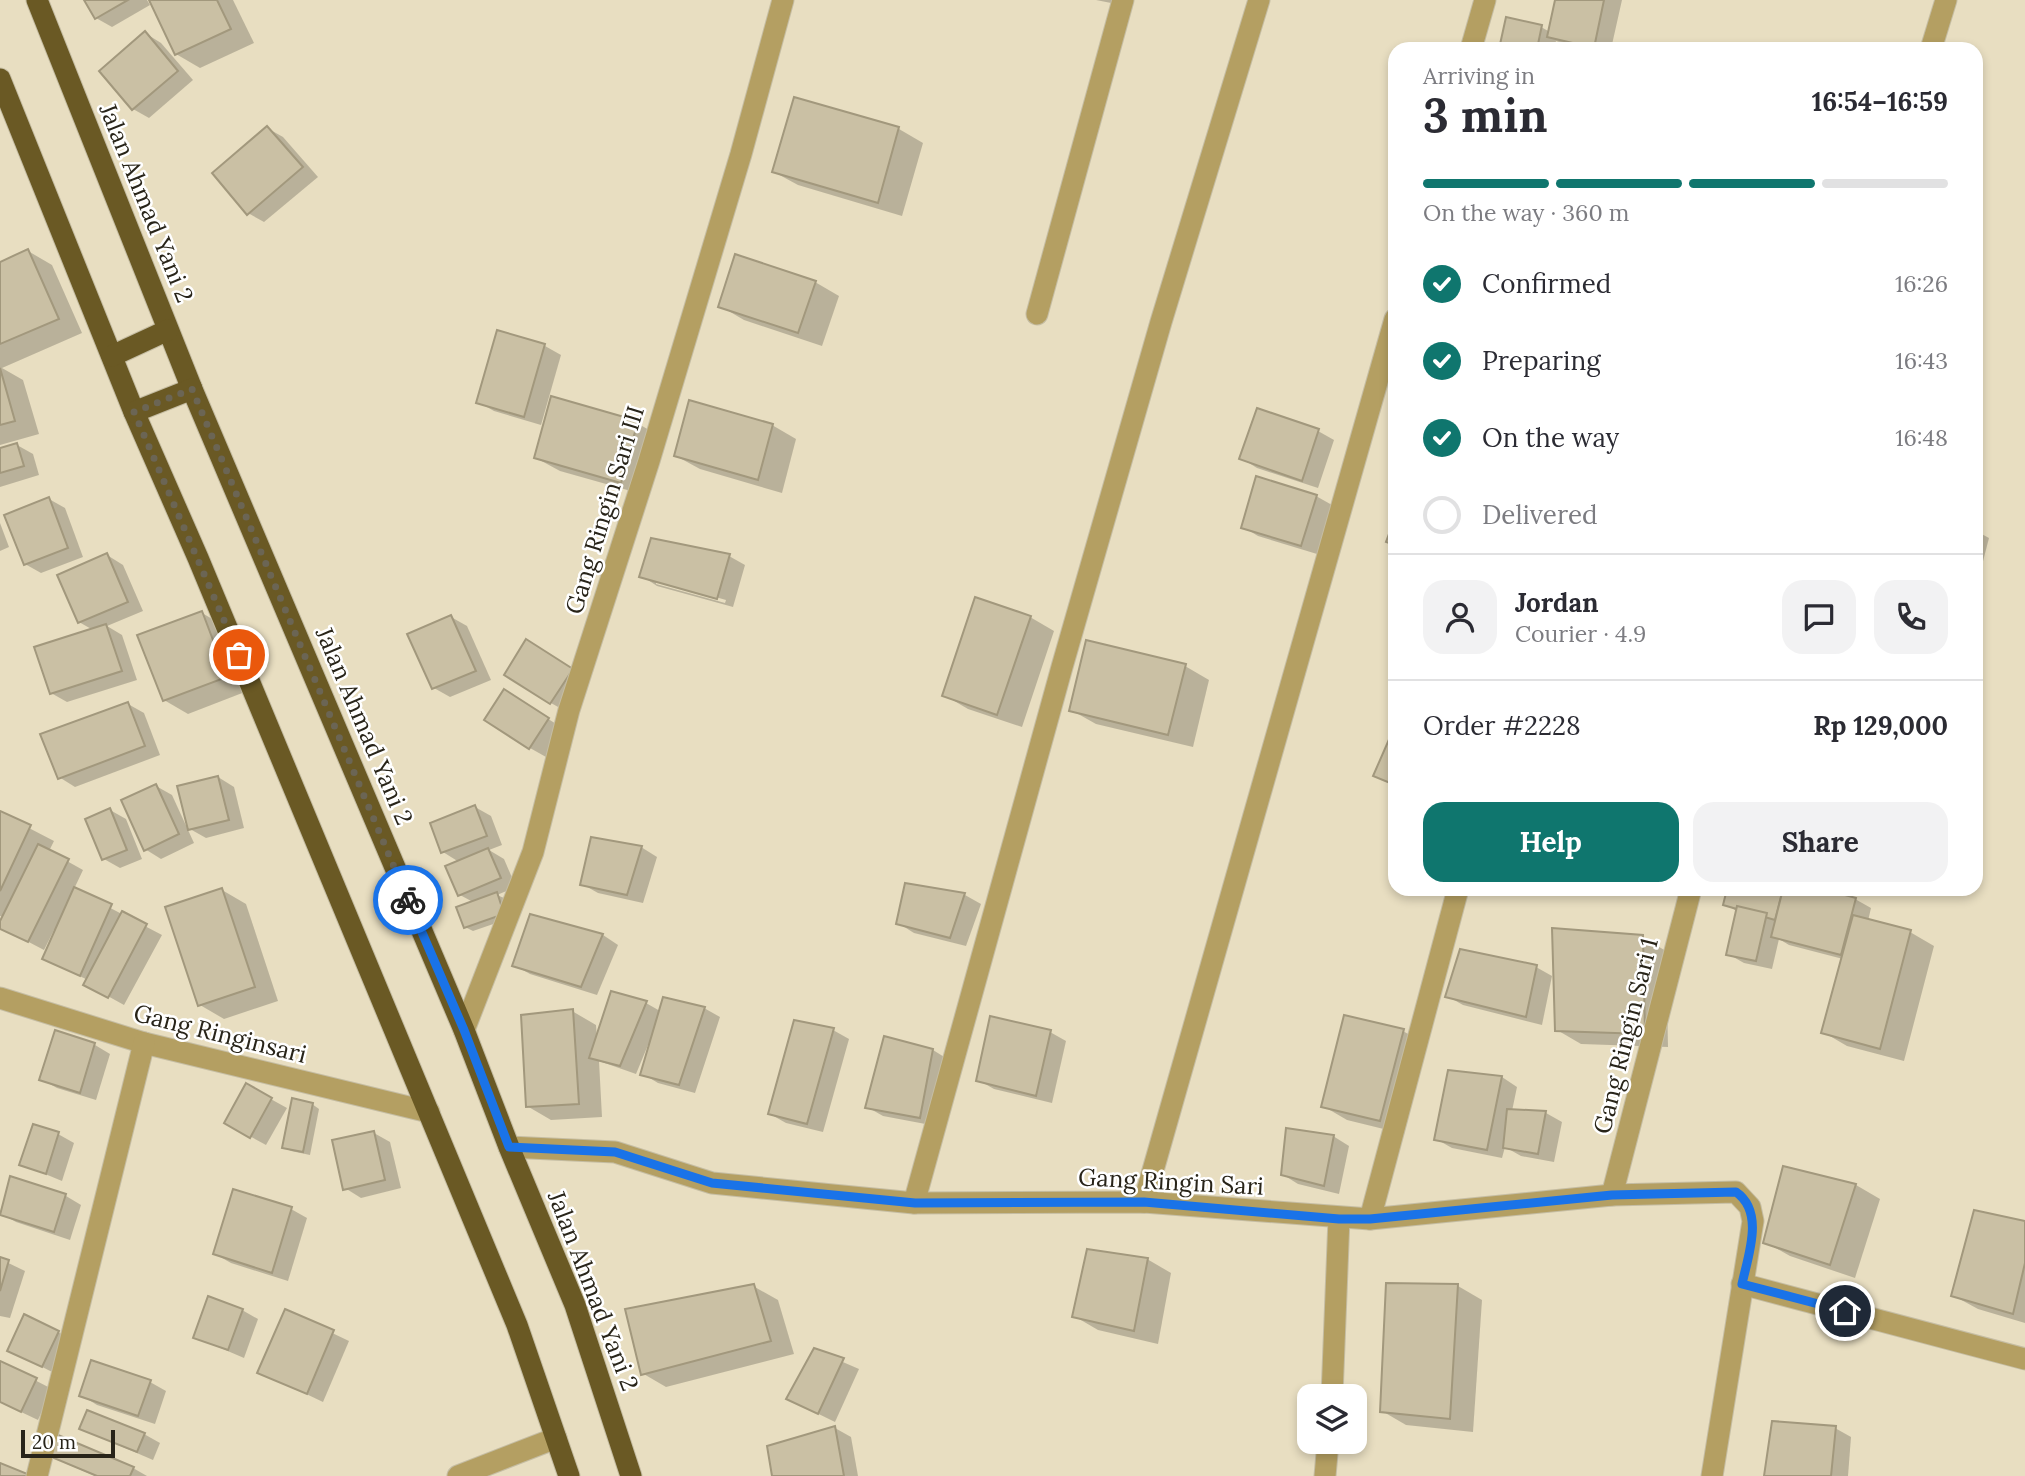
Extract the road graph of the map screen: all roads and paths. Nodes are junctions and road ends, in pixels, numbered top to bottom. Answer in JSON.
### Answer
{"nodes":[{"id":1,"x":37,"y":0,"type":"edge"},
{"id":2,"x":783,"y":0,"type":"edge"},
{"id":3,"x":1122,"y":0,"type":"edge"},
{"id":4,"x":1259,"y":0,"type":"edge"},
{"id":5,"x":1485,"y":0,"type":"edge"},
{"id":6,"x":1946,"y":0,"type":"edge"},
{"id":7,"x":1473,"y":42,"type":"edge"},
{"id":8,"x":1933,"y":42,"type":"edge"},
{"id":9,"x":0,"y":79,"type":"edge"},
{"id":10,"x":1037,"y":314,"type":"dead end"},
{"id":11,"x":168,"y":330,"type":"junction"},
{"id":12,"x":1388,"y":344,"type":"edge"},
{"id":13,"x":112,"y":356,"type":"junction"},
{"id":14,"x":192,"y":389,"type":"junction"},
{"id":15,"x":134,"y":412,"type":"junction"},
{"id":16,"x":1456,"y":896,"type":"edge"},
{"id":17,"x":1689,"y":896,"type":"edge"},
{"id":18,"x":0,"y":998,"type":"edge"},
{"id":19,"x":464,"y":1030,"type":"junction"},
{"id":20,"x":144,"y":1043,"type":"junction"},
{"id":21,"x":429,"y":1112,"type":"junction"},
{"id":22,"x":509,"y":1147,"type":"junction"},
{"id":23,"x":917,"y":1194,"type":"junction"},
{"id":24,"x":1612,"y":1195,"type":"junction"},
{"id":25,"x":1144,"y":1202,"type":"junction"},
{"id":26,"x":1373,"y":1206,"type":"junction"},
{"id":27,"x":1339,"y":1219,"type":"junction"},
{"id":28,"x":1742,"y":1284,"type":"junction"},
{"id":29,"x":2025,"y":1359,"type":"edge"},
{"id":30,"x":1332,"y":1384,"type":"edge"},
{"id":31,"x":556,"y":1438,"type":"junction"},
{"id":32,"x":1327,"y":1454,"type":"edge"},
{"id":33,"x":37,"y":1476,"type":"edge"},
{"id":34,"x":458,"y":1476,"type":"edge"},
{"id":35,"x":569,"y":1476,"type":"edge"},
{"id":36,"x":631,"y":1476,"type":"edge"},
{"id":37,"x":1325,"y":1476,"type":"edge"},
{"id":38,"x":1712,"y":1476,"type":"edge"}],
"edges":[{"from":1,"to":11,"type":"highway","name":"Jalan Ahmad Yani 2"},
{"from":2,"to":19,"type":"street","name":"Gang Ringin Sari III"},
{"from":3,"to":10,"type":"street"},
{"from":4,"to":23,"type":"street"},
{"from":5,"to":7,"type":"street"},
{"from":6,"to":8,"type":"street"},
{"from":9,"to":13,"type":"highway"},
{"from":11,"to":13,"type":"highway"},
{"from":11,"to":14,"type":"highway","name":"Jalan Ahmad Yani 2"},
{"from":12,"to":25,"type":"street"},
{"from":13,"to":15,"type":"highway"},
{"from":14,"to":15,"type":"highway"},
{"from":14,"to":19,"type":"highway","name":"Jalan Ahmad Yani 2"},
{"from":15,"to":21,"type":"highway"},
{"from":16,"to":26,"type":"street"},
{"from":17,"to":24,"type":"street","name":"Gang Ringin Sari 1"},
{"from":18,"to":20,"type":"street","name":"Gang Ringinsari"},
{"from":19,"to":22,"type":"highway","name":"Jalan Ahmad Yani 2"},
{"from":20,"to":21,"type":"street","name":"Gang Ringinsari"},
{"from":20,"to":33,"type":"street"},
{"from":21,"to":31,"type":"highway"},
{"from":22,"to":23,"type":"street","name":"Gang Ringin Sari"},
{"from":22,"to":36,"type":"highway","name":"Jalan Ahmad Yani 2"},
{"from":23,"to":25,"type":"street","name":"Gang Ringin Sari"},
{"from":24,"to":26,"type":"street","name":"Gang Ringin Sari"},
{"from":24,"to":28,"type":"street","name":"Gang Ringin Sari"},
{"from":25,"to":27,"type":"street","name":"Gang Ringin Sari"},
{"from":26,"to":27,"type":"street","name":"Gang Ringin Sari"},
{"from":27,"to":30,"type":"street"},
{"from":28,"to":29,"type":"street"},
{"from":28,"to":38,"type":"street"},
{"from":31,"to":34,"type":"street"},
{"from":31,"to":35,"type":"highway"},
{"from":32,"to":37,"type":"street"}]}
